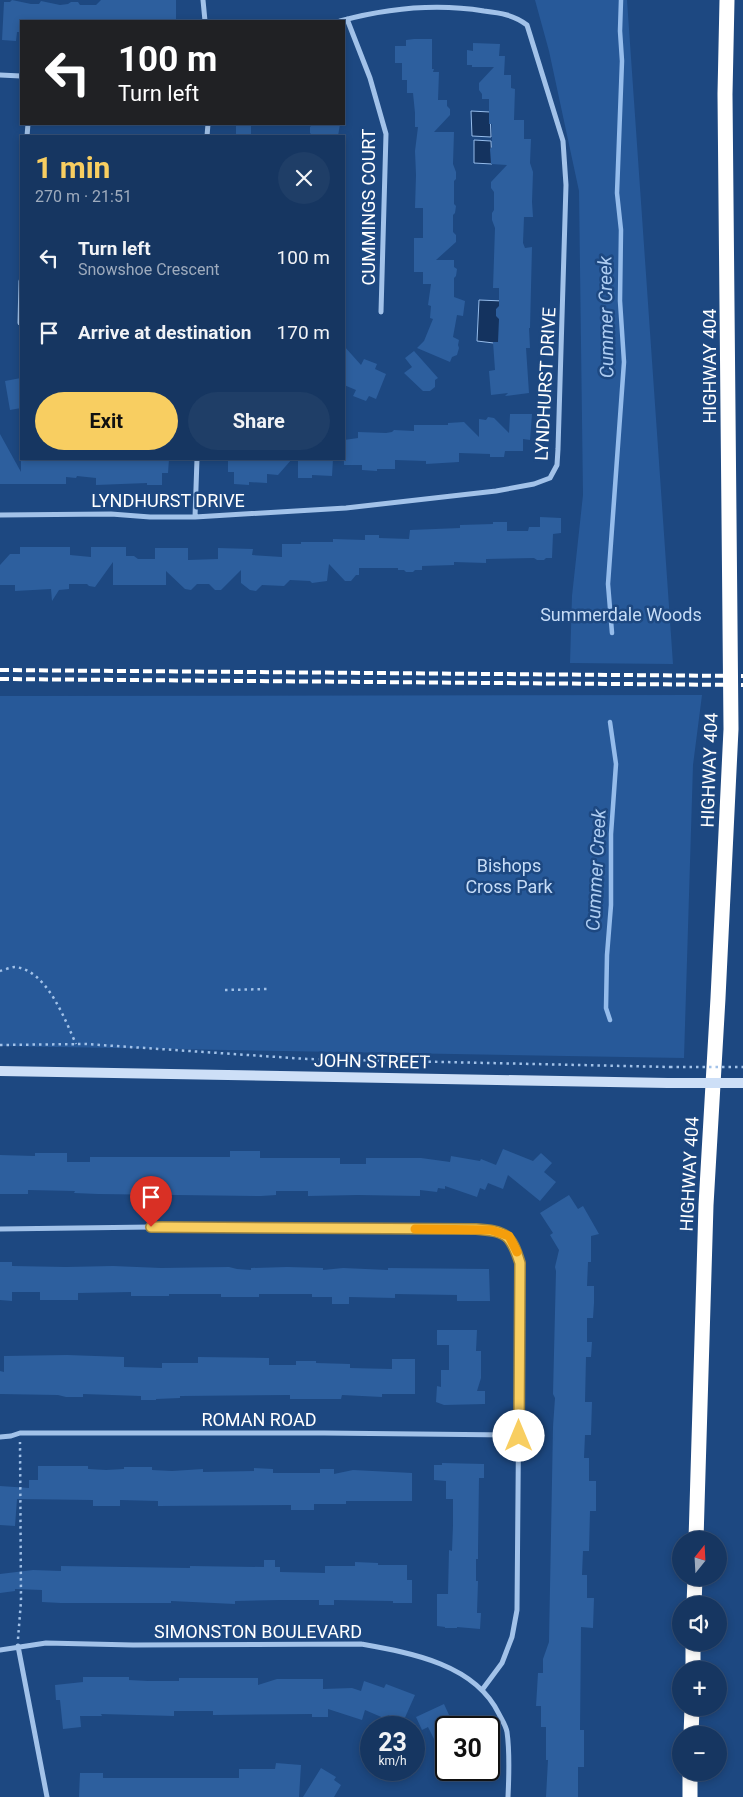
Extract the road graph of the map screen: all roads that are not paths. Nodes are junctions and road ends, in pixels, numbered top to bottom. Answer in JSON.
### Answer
{"nodes":[{"id":1,"x":203,"y":0,"type":"edge"},
{"id":2,"x":727,"y":0,"type":"edge"},
{"id":3,"x":347,"y":19,"type":"junction"},
{"id":4,"x":204,"y":20,"type":"edge"},
{"id":5,"x":344,"y":20,"type":"edge"},
{"id":6,"x":0,"y":75,"type":"edge"},
{"id":7,"x":20,"y":76,"type":"edge"},
{"id":8,"x":381,"y":312,"type":"dead end"},
{"id":9,"x":197,"y":460,"type":"edge"},
{"id":10,"x":0,"y":515,"type":"edge"},
{"id":11,"x":195,"y":517,"type":"junction"},
{"id":12,"x":0,"y":1071,"type":"edge"},
{"id":13,"x":743,"y":1083,"type":"edge"},
{"id":14,"x":0,"y":1229,"type":"edge"},
{"id":15,"x":519,"y":1436,"type":"junction"},
{"id":16,"x":0,"y":1437,"type":"edge"},
{"id":17,"x":696,"y":1531,"type":"edge"},
{"id":18,"x":18,"y":1646,"type":"junction"},
{"id":19,"x":0,"y":1650,"type":"edge"},
{"id":20,"x":482,"y":1690,"type":"junction"},
{"id":21,"x":690,"y":1781,"type":"edge"},
{"id":22,"x":47,"y":1797,"type":"edge"},
{"id":23,"x":508,"y":1797,"type":"edge"},
{"id":24,"x":690,"y":1797,"type":"edge"}],
"edges":[{"from":1,"to":4,"type":"street"},
{"from":2,"to":17,"type":"highway","name":"HIGHWAY 404"},
{"from":3,"to":5,"type":"street","name":"LYNDHURST DRIVE"},
{"from":3,"to":8,"type":"street","name":"CUMMINGS COURT"},
{"from":3,"to":11,"type":"street","name":"LYNDHURST DRIVE"},
{"from":6,"to":7,"type":"street"},
{"from":9,"to":11,"type":"street"},
{"from":10,"to":11,"type":"street","name":"LYNDHURST DRIVE"},
{"from":12,"to":13,"type":"main road","name":"JOHN STREET","bridge":true},
{"from":14,"to":15,"type":"street"},
{"from":15,"to":16,"type":"street","name":"ROMAN ROAD"},
{"from":15,"to":20,"type":"street"},
{"from":18,"to":19,"type":"street","name":"SIMONSTON BOULEVARD"},
{"from":18,"to":20,"type":"street","name":"SIMONSTON BOULEVARD"},
{"from":18,"to":22,"type":"street"},
{"from":20,"to":23,"type":"street","name":"SIMONSTON BOULEVARD"},
{"from":21,"to":24,"type":"highway"}]}
